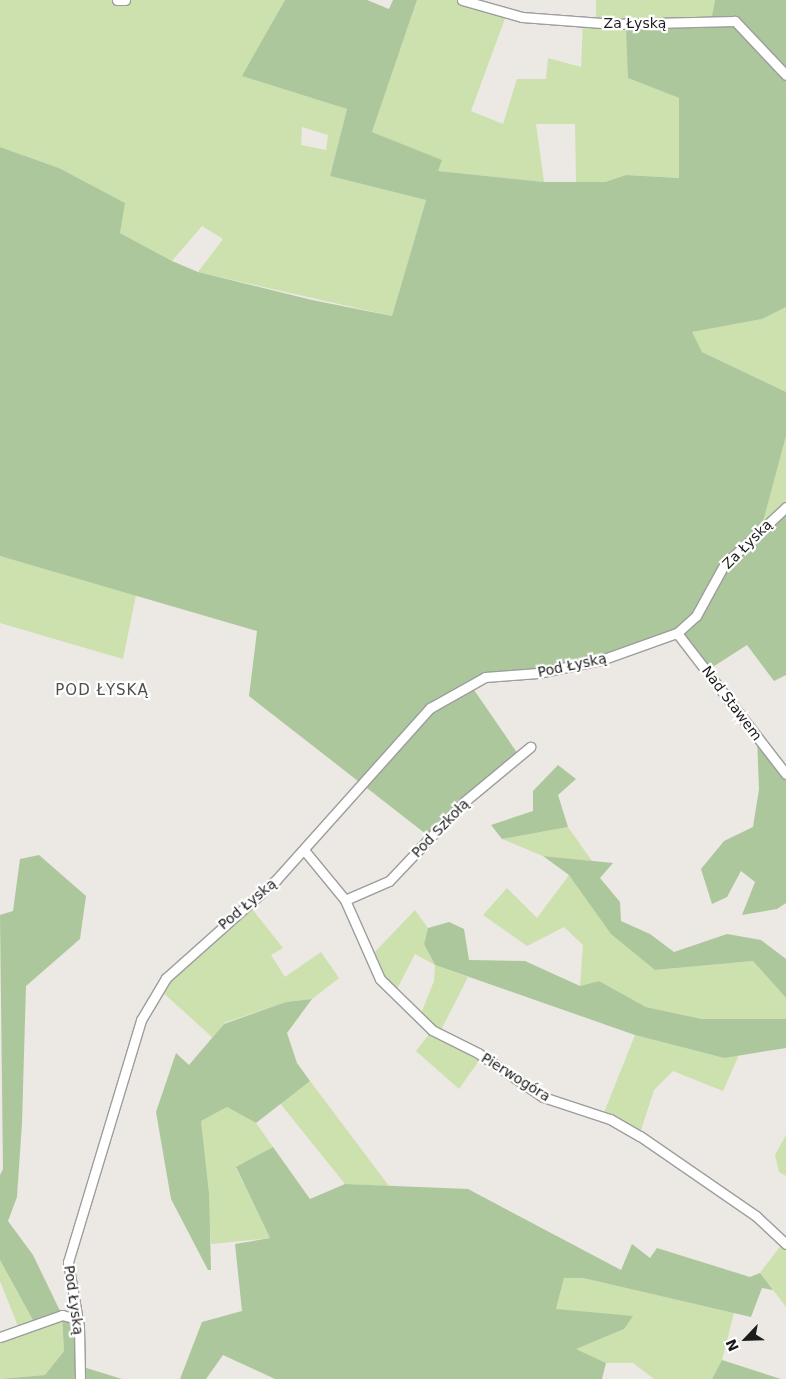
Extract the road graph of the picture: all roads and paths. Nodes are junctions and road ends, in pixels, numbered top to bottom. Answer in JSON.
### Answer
{"nodes":[{"id":1,"x":117,"y":0,"type":"edge"},
{"id":2,"x":125,"y":0,"type":"edge"},
{"id":3,"x":462,"y":0,"type":"edge"},
{"id":4,"x":786,"y":75,"type":"edge"},
{"id":5,"x":786,"y":507,"type":"edge"},
{"id":6,"x":677,"y":633,"type":"junction"},
{"id":7,"x":530,"y":746,"type":"dead end"},
{"id":8,"x":786,"y":774,"type":"edge"},
{"id":9,"x":304,"y":850,"type":"junction"},
{"id":10,"x":345,"y":900,"type":"junction"},
{"id":11,"x":786,"y":1244,"type":"edge"},
{"id":12,"x":77,"y":1319,"type":"junction"},
{"id":13,"x":0,"y":1337,"type":"edge"},
{"id":14,"x":80,"y":1379,"type":"edge"}],
"edges":[{"from":1,"to":2,"type":"street"},
{"from":3,"to":4,"type":"street","name":"Za Łyską"},
{"from":5,"to":6,"type":"street","name":"Za Łyską"},
{"from":6,"to":8,"type":"street","name":"Nad Stawem"},
{"from":6,"to":9,"type":"street","name":"Pod Łyską"},
{"from":7,"to":10,"type":"street","name":"Pod Szkołą"},
{"from":9,"to":10,"type":"street","name":"Pierwogóra"},
{"from":9,"to":12,"type":"street","name":"Pod Łyską"},
{"from":10,"to":11,"type":"street","name":"Pierwogóra"},
{"from":12,"to":13,"type":"street"},
{"from":12,"to":14,"type":"street","name":"Pod Łyską"}]}
